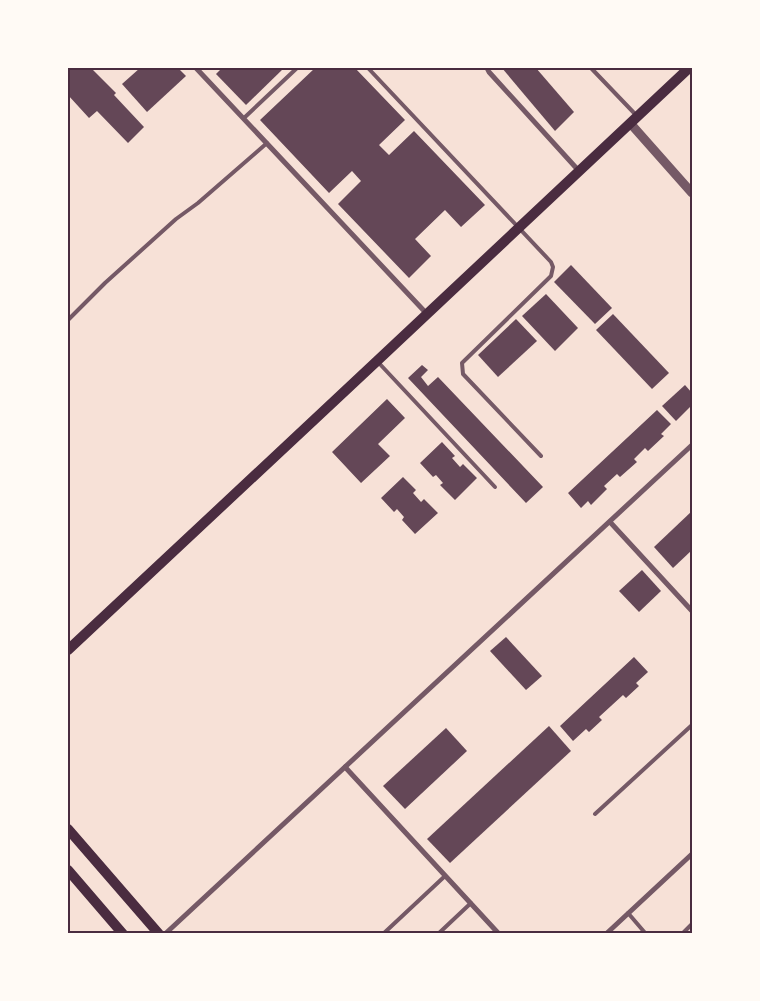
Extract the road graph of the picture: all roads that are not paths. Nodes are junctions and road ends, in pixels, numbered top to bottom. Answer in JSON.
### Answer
{"nodes":[{"id":1,"x":196,"y":68,"type":"edge"},
{"id":2,"x":297,"y":68,"type":"edge"},
{"id":3,"x":368,"y":68,"type":"edge"},
{"id":4,"x":486,"y":68,"type":"edge"},
{"id":5,"x":592,"y":68,"type":"edge"},
{"id":6,"x":689,"y":68,"type":"edge"},
{"id":7,"x":244,"y":118,"type":"junction"},
{"id":8,"x":634,"y":119,"type":"junction"},
{"id":9,"x":267,"y":143,"type":"junction"},
{"id":10,"x":579,"y":171,"type":"junction"},
{"id":11,"x":692,"y":193,"type":"edge"},
{"id":12,"x":519,"y":228,"type":"junction"},
{"id":13,"x":427,"y":314,"type":"junction"},
{"id":14,"x":68,"y":320,"type":"edge"},
{"id":15,"x":377,"y":361,"type":"junction"},
{"id":16,"x":692,"y":445,"type":"edge"},
{"id":17,"x":541,"y":456,"type":"dead end"},
{"id":18,"x":495,"y":487,"type":"dead end"},
{"id":19,"x":610,"y":522,"type":"junction"},
{"id":20,"x":692,"y":611,"type":"edge"},
{"id":21,"x":68,"y":650,"type":"edge"},
{"id":22,"x":692,"y":724,"type":"edge"},
{"id":23,"x":346,"y":767,"type":"junction"},
{"id":24,"x":595,"y":814,"type":"dead end"},
{"id":25,"x":68,"y":829,"type":"edge"},
{"id":26,"x":692,"y":854,"type":"edge"},
{"id":27,"x":68,"y":870,"type":"edge"},
{"id":28,"x":445,"y":876,"type":"junction"},
{"id":29,"x":471,"y":903,"type":"junction"},
{"id":30,"x":628,"y":913,"type":"junction"},
{"id":31,"x":692,"y":924,"type":"edge"},
{"id":32,"x":495,"y":932,"type":"edge"},
{"id":33,"x":123,"y":934,"type":"edge"},
{"id":34,"x":159,"y":934,"type":"edge"},
{"id":35,"x":165,"y":934,"type":"edge"},
{"id":36,"x":383,"y":934,"type":"edge"},
{"id":37,"x":438,"y":934,"type":"edge"},
{"id":38,"x":606,"y":934,"type":"edge"},
{"id":39,"x":646,"y":934,"type":"edge"},
{"id":40,"x":682,"y":934,"type":"edge"}],
"edges":[{"from":1,"to":7,"type":"street"},
{"from":2,"to":7,"type":"lane"},
{"from":3,"to":12,"type":"lane"},
{"from":4,"to":10,"type":"street"},
{"from":5,"to":8,"type":"lane"},
{"from":6,"to":8,"type":"main road"},
{"from":7,"to":9,"type":"street"},
{"from":8,"to":10,"type":"main road"},
{"from":8,"to":11,"type":"street"},
{"from":9,"to":13,"type":"street"},
{"from":9,"to":14,"type":"lane"},
{"from":10,"to":12,"type":"main road"},
{"from":12,"to":13,"type":"main road"},
{"from":12,"to":17,"type":"lane"},
{"from":13,"to":15,"type":"main road"},
{"from":15,"to":18,"type":"lane"},
{"from":15,"to":21,"type":"main road"},
{"from":16,"to":19,"type":"street"},
{"from":19,"to":20,"type":"street"},
{"from":19,"to":23,"type":"street"},
{"from":22,"to":24,"type":"lane"},
{"from":23,"to":28,"type":"street"},
{"from":23,"to":35,"type":"street"},
{"from":25,"to":34,"type":"main road"},
{"from":26,"to":30,"type":"street"},
{"from":27,"to":33,"type":"main road"},
{"from":28,"to":29,"type":"street"},
{"from":28,"to":36,"type":"lane"},
{"from":29,"to":32,"type":"street"},
{"from":29,"to":37,"type":"lane"},
{"from":30,"to":38,"type":"street"},
{"from":30,"to":39,"type":"lane"},
{"from":31,"to":40,"type":"lane"}]}
